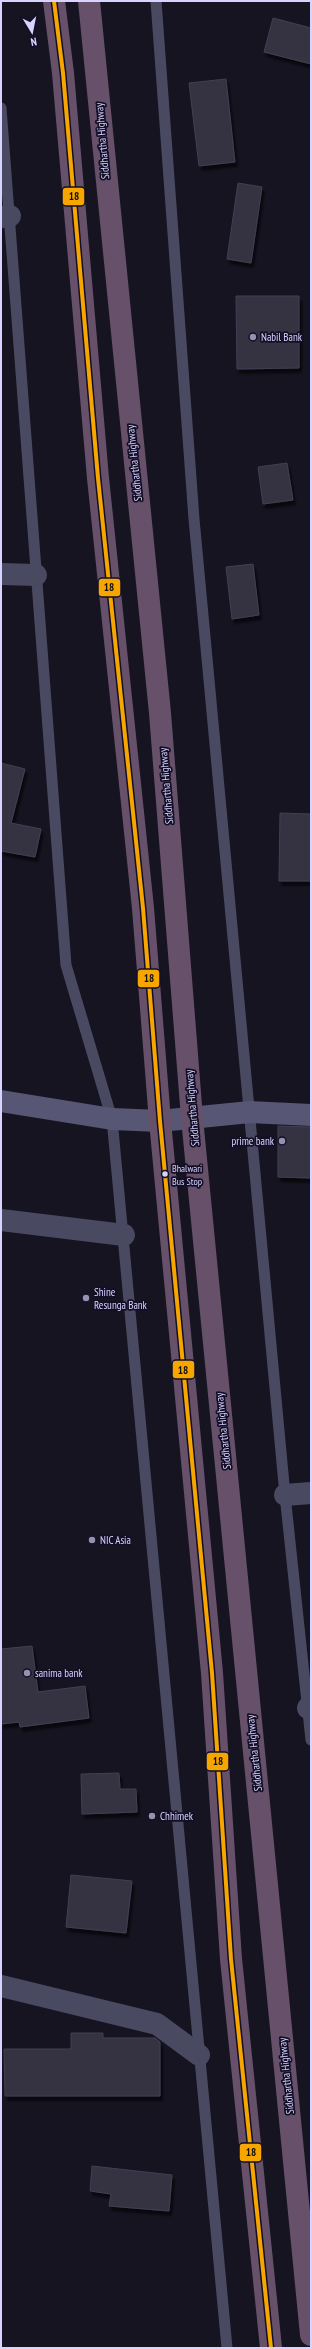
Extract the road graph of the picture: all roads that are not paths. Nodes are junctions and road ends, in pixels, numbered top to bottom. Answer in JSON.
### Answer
{"nodes":[{"id":1,"x":54,"y":1,"type":"edge"},
{"id":2,"x":89,"y":1,"type":"edge"},
{"id":3,"x":156,"y":1,"type":"edge"},
{"id":4,"x":1,"y":108,"type":"edge"},
{"id":5,"x":6,"y":217,"type":"edge"},
{"id":6,"x":1,"y":574,"type":"edge"},
{"id":7,"x":36,"y":575,"type":"junction"},
{"id":8,"x":1,"y":1101,"type":"edge"},
{"id":9,"x":250,"y":1112,"type":"junction"},
{"id":10,"x":311,"y":1115,"type":"edge"},
{"id":11,"x":192,"y":1118,"type":"junction"},
{"id":12,"x":112,"y":1120,"type":"junction"},
{"id":13,"x":160,"y":1121,"type":"junction"},
{"id":14,"x":1,"y":1220,"type":"edge"},
{"id":15,"x":124,"y":1235,"type":"junction"},
{"id":16,"x":311,"y":1493,"type":"edge"},
{"id":17,"x":285,"y":1495,"type":"junction"},
{"id":18,"x":310,"y":1707,"type":"edge"},
{"id":19,"x":311,"y":1740,"type":"edge"},
{"id":20,"x":1,"y":1986,"type":"edge"},
{"id":21,"x":199,"y":2055,"type":"junction"},
{"id":22,"x":311,"y":2335,"type":"edge"},
{"id":23,"x":227,"y":2348,"type":"edge"},
{"id":24,"x":271,"y":2348,"type":"edge"}],
"edges":[{"from":1,"to":13,"type":"highway"},
{"from":2,"to":11,"type":"highway","name":"Siddhartha Highway"},
{"from":3,"to":9,"type":"lane"},
{"from":4,"to":5,"type":"lane"},
{"from":5,"to":7,"type":"lane"},
{"from":6,"to":7,"type":"street"},
{"from":7,"to":12,"type":"lane"},
{"from":8,"to":12,"type":"street"},
{"from":9,"to":10,"type":"street"},
{"from":9,"to":11,"type":"street"},
{"from":9,"to":17,"type":"lane"},
{"from":11,"to":13,"type":"street"},
{"from":11,"to":22,"type":"highway","name":"Siddhartha Highway"},
{"from":12,"to":13,"type":"street"},
{"from":12,"to":15,"type":"lane"},
{"from":13,"to":24,"type":"highway"},
{"from":14,"to":15,"type":"street"},
{"from":15,"to":21,"type":"lane"},
{"from":16,"to":17,"type":"street"},
{"from":17,"to":18,"type":"lane"},
{"from":18,"to":19,"type":"lane"},
{"from":20,"to":21,"type":"street"},
{"from":21,"to":23,"type":"lane"}]}
